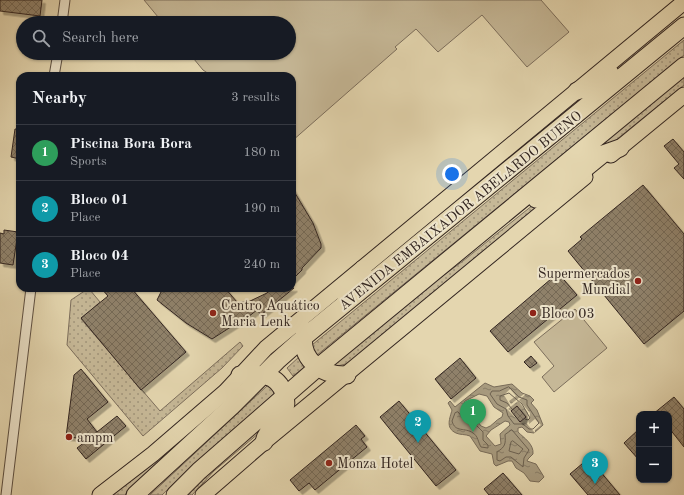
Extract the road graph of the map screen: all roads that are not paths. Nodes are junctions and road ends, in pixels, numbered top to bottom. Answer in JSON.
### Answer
{"nodes":[{"id":1,"x":65,"y":0,"type":"edge"},
{"id":2,"x":684,"y":2,"type":"edge"},
{"id":3,"x":63,"y":16,"type":"edge"},
{"id":4,"x":684,"y":18,"type":"edge"},
{"id":5,"x":684,"y":26,"type":"edge"},
{"id":6,"x":57,"y":60,"type":"edge"},
{"id":7,"x":684,"y":66,"type":"edge"},
{"id":8,"x":55,"y":72,"type":"edge"},
{"id":9,"x":577,"y":91,"type":"junction"},
{"id":10,"x":684,"y":95,"type":"edge"},
{"id":11,"x":620,"y":148,"type":"junction"},
{"id":12,"x":363,"y":269,"type":"junction"},
{"id":13,"x":437,"y":271,"type":"junction"},
{"id":14,"x":31,"y":292,"type":"edge"},
{"id":15,"x":303,"y":338,"type":"junction"},
{"id":16,"x":317,"y":368,"type":"junction"},
{"id":17,"x":263,"y":374,"type":"junction"},
{"id":18,"x":240,"y":375,"type":"junction"},
{"id":19,"x":347,"y":375,"type":"junction"},
{"id":20,"x":285,"y":396,"type":"junction"},
{"id":21,"x":264,"y":442,"type":"junction"},
{"id":22,"x":6,"y":495,"type":"edge"},
{"id":23,"x":100,"y":495,"type":"edge"},
{"id":24,"x":134,"y":495,"type":"edge"},
{"id":25,"x":175,"y":495,"type":"edge"},
{"id":26,"x":203,"y":495,"type":"edge"}],
"edges":[{"from":1,"to":3,"type":"street"},
{"from":2,"to":9,"type":"main road","name":"AVENIDA EMBAIXADOR ABELARDO BUENO"},
{"from":4,"to":9,"type":"highway"},
{"from":5,"to":15,"type":"highway","name":"AVENIDA EMBAIXADOR ABELARDO BUENO"},
{"from":6,"to":8,"type":"street"},
{"from":7,"to":13,"type":"highway"},
{"from":9,"to":12,"type":"main road","name":"AVENIDA EMBAIXADOR ABELARDO BUENO"},
{"from":10,"to":11,"type":"main road"},
{"from":11,"to":13,"type":"highway"},
{"from":11,"to":19,"type":"main road"},
{"from":12,"to":15,"type":"highway"},
{"from":12,"to":18,"type":"main road","name":"AVENIDA EMBAIXADOR ABELARDO BUENO"},
{"from":13,"to":16,"type":"highway"},
{"from":14,"to":22,"type":"street"},
{"from":15,"to":16,"type":"highway"},
{"from":15,"to":17,"type":"highway","name":"AVENIDA EMBAIXADOR ABELARDO BUENO"},
{"from":16,"to":19,"type":"highway"},
{"from":16,"to":20,"type":"highway"},
{"from":17,"to":18,"type":"highway"},
{"from":17,"to":20,"type":"highway"},
{"from":17,"to":24,"type":"highway","name":"AVENIDA EMBAIXADOR ABELARDO BUENO"},
{"from":18,"to":23,"type":"main road","name":"AVENIDA EMBAIXADOR ABELARDO BUENO"},
{"from":19,"to":21,"type":"main road"},
{"from":20,"to":21,"type":"highway"},
{"from":20,"to":25,"type":"highway"},
{"from":21,"to":26,"type":"main road"}]}
